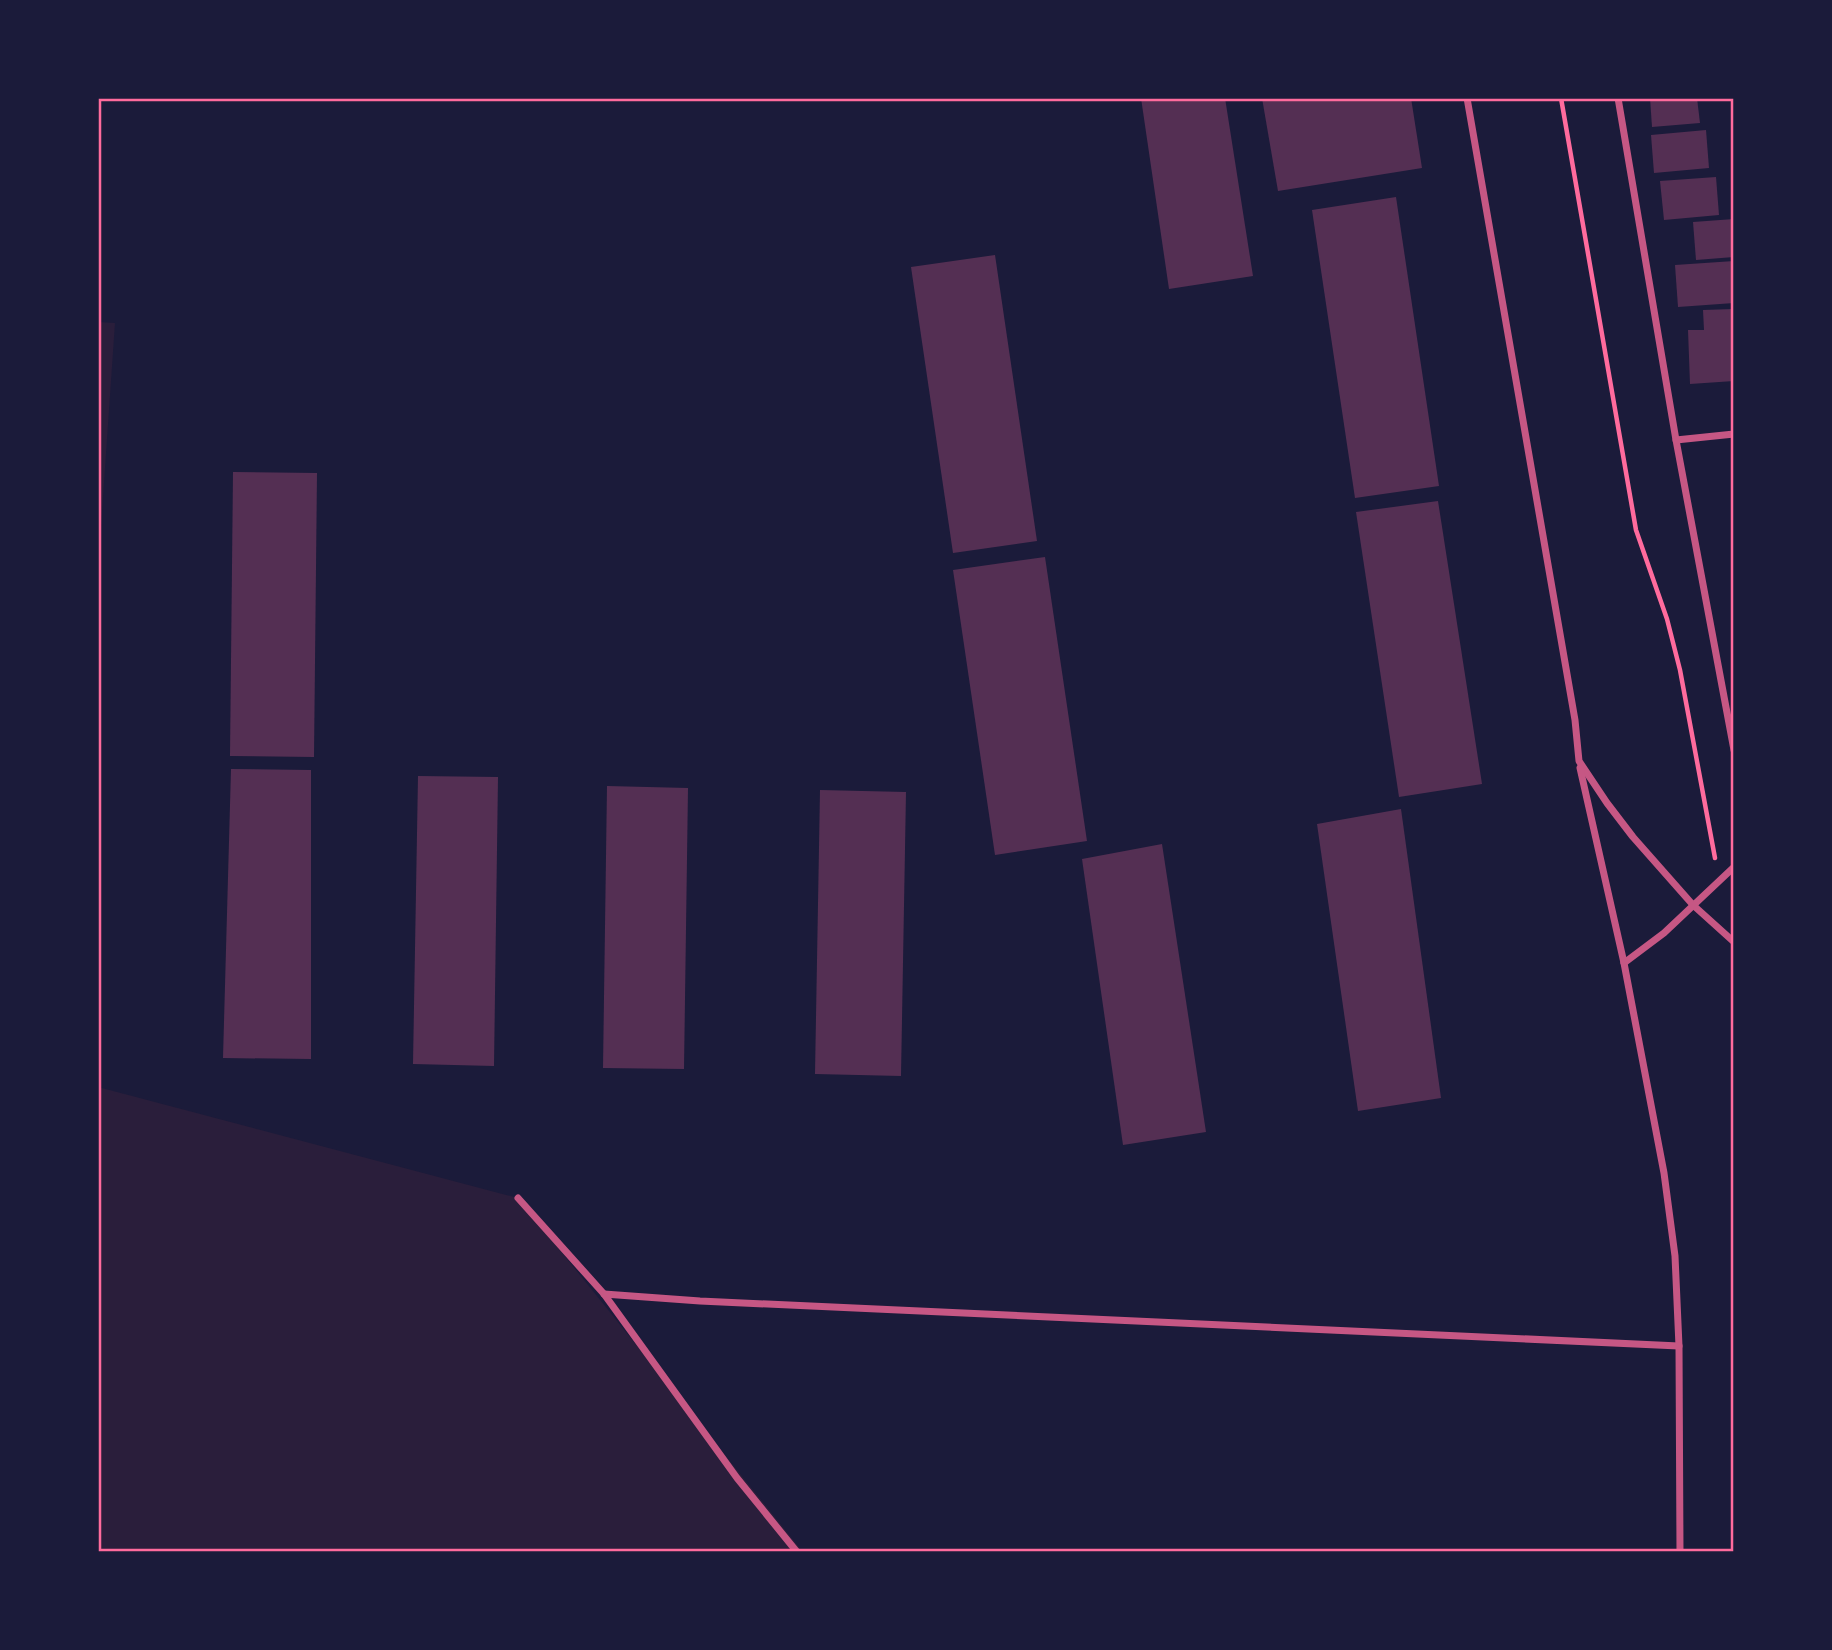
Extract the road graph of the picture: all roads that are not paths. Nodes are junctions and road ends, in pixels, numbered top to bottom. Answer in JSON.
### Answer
{"nodes":[{"id":1,"x":1468,"y":98,"type":"edge"},
{"id":2,"x":1618,"y":98,"type":"edge"},
{"id":3,"x":1734,"y":434,"type":"edge"},
{"id":4,"x":1676,"y":440,"type":"junction"},
{"id":5,"x":1734,"y":750,"type":"edge"},
{"id":6,"x":1579,"y":761,"type":"junction"},
{"id":7,"x":1734,"y":867,"type":"edge"},
{"id":8,"x":1693,"y":905,"type":"junction"},
{"id":9,"x":1734,"y":942,"type":"edge"},
{"id":10,"x":1624,"y":963,"type":"junction"},
{"id":11,"x":517,"y":1198,"type":"dead end"},
{"id":12,"x":604,"y":1294,"type":"junction"},
{"id":13,"x":1679,"y":1346,"type":"junction"},
{"id":14,"x":797,"y":1552,"type":"edge"},
{"id":15,"x":1680,"y":1552,"type":"edge"}],
"edges":[{"from":1,"to":6,"type":"street"},
{"from":2,"to":4,"type":"street"},
{"from":3,"to":4,"type":"street"},
{"from":4,"to":5,"type":"street"},
{"from":6,"to":8,"type":"street"},
{"from":6,"to":10,"type":"street"},
{"from":7,"to":8,"type":"street"},
{"from":8,"to":9,"type":"street"},
{"from":8,"to":10,"type":"street"},
{"from":10,"to":13,"type":"street"},
{"from":11,"to":12,"type":"street"},
{"from":12,"to":13,"type":"street"},
{"from":12,"to":14,"type":"street"},
{"from":13,"to":15,"type":"street"}]}
